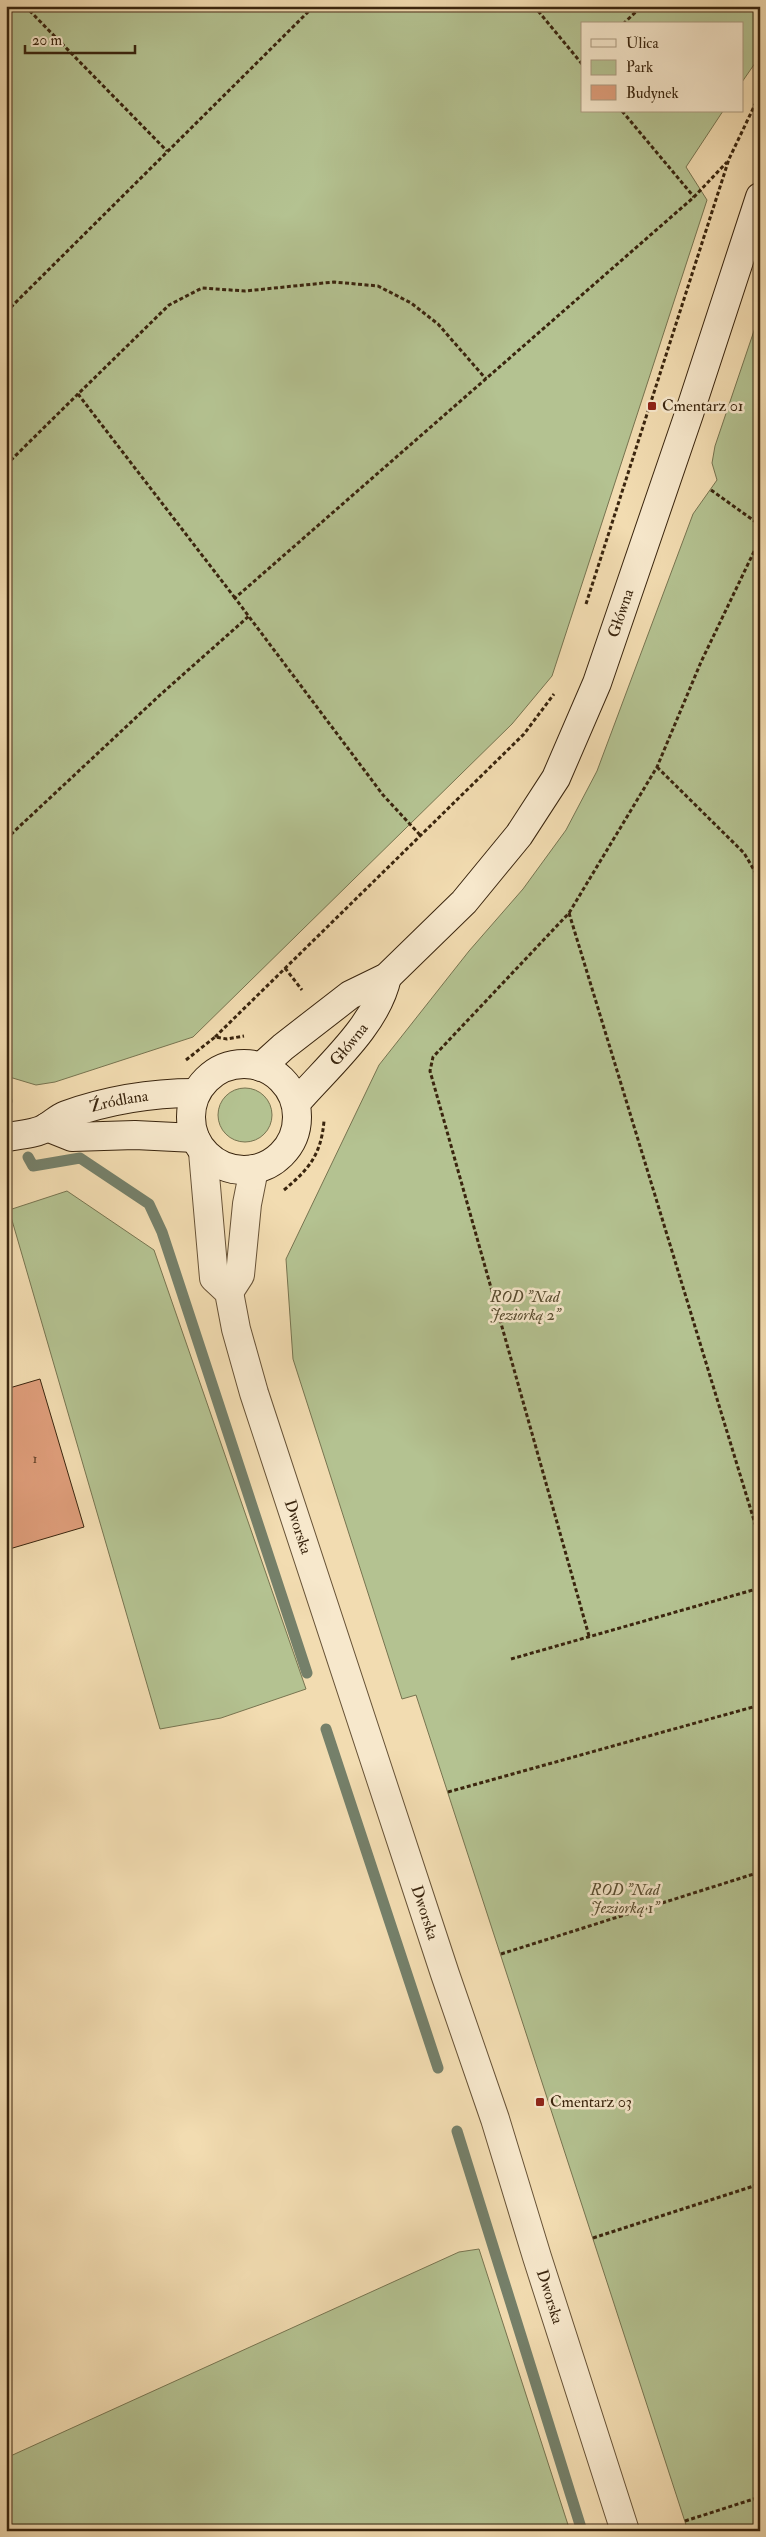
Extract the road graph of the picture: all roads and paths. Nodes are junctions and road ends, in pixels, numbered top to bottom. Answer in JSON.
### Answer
{"nodes":[{"id":1,"x":25,"y":6,"type":"edge"},
{"id":2,"x":314,"y":6,"type":"edge"},
{"id":3,"x":534,"y":6,"type":"edge"},
{"id":4,"x":642,"y":6,"type":"edge"},
{"id":5,"x":625,"y":22,"type":"edge"},
{"id":6,"x":581,"y":62,"type":"edge"},
{"id":7,"x":760,"y":94,"type":"edge"},
{"id":8,"x":623,"y":112,"type":"edge"},
{"id":9,"x":167,"y":152,"type":"junction"},
{"id":10,"x":729,"y":159,"type":"junction"},
{"id":11,"x":694,"y":197,"type":"junction"},
{"id":12,"x":760,"y":197,"type":"edge"},
{"id":13,"x":6,"y":312,"type":"edge"},
{"id":14,"x":486,"y":379,"type":"junction"},
{"id":15,"x":78,"y":394,"type":"junction"},
{"id":16,"x":6,"y":465,"type":"edge"},
{"id":17,"x":711,"y":490,"type":"dead end"},
{"id":18,"x":760,"y":525,"type":"edge"},
{"id":19,"x":760,"y":539,"type":"edge"},
{"id":20,"x":235,"y":598,"type":"junction"},
{"id":21,"x":585,"y":607,"type":"dead end"},
{"id":22,"x":249,"y":616,"type":"junction"},
{"id":23,"x":556,"y":690,"type":"dead end"},
{"id":24,"x":657,"y":767,"type":"junction"},
{"id":25,"x":420,"y":836,"type":"junction"},
{"id":26,"x":6,"y":839,"type":"edge"},
{"id":27,"x":760,"y":880,"type":"edge"},
{"id":28,"x":569,"y":912,"type":"junction"},
{"id":29,"x":284,"y":968,"type":"junction"},
{"id":30,"x":387,"y":977,"type":"junction"},
{"id":31,"x":305,"y":994,"type":"dead end"},
{"id":32,"x":214,"y":1037,"type":"dead end"},
{"id":33,"x":261,"y":1067,"type":"junction"},
{"id":34,"x":195,"y":1094,"type":"junction"},
{"id":35,"x":296,"y":1104,"type":"junction"},
{"id":36,"x":325,"y":1117,"type":"dead end"},
{"id":37,"x":47,"y":1127,"type":"junction"},
{"id":38,"x":6,"y":1137,"type":"edge"},
{"id":39,"x":199,"y":1145,"type":"junction"},
{"id":40,"x":254,"y":1169,"type":"junction"},
{"id":41,"x":280,"y":1193,"type":"dead end"},
{"id":42,"x":229,"y":1292,"type":"junction"},
{"id":43,"x":760,"y":1540,"type":"edge"},
{"id":44,"x":760,"y":1588,"type":"edge"},
{"id":45,"x":589,"y":1636,"type":"junction"},
{"id":46,"x":510,"y":1659,"type":"dead end"},
{"id":47,"x":760,"y":1705,"type":"edge"},
{"id":48,"x":448,"y":1792,"type":"dead end"},
{"id":49,"x":760,"y":1872,"type":"edge"},
{"id":50,"x":501,"y":1954,"type":"dead end"},
{"id":51,"x":760,"y":2184,"type":"edge"},
{"id":52,"x":593,"y":2238,"type":"dead end"},
{"id":53,"x":760,"y":2497,"type":"edge"},
{"id":54,"x":685,"y":2520,"type":"dead end"},
{"id":55,"x":625,"y":2531,"type":"edge"}],
"edges":[{"from":1,"to":9,"type":"path"},
{"from":2,"to":9,"type":"path"},
{"from":3,"to":6,"type":"path"},
{"from":4,"to":5,"type":"path"},
{"from":7,"to":10,"type":"path"},
{"from":8,"to":11,"type":"path"},
{"from":9,"to":13,"type":"path"},
{"from":10,"to":11,"type":"path"},
{"from":10,"to":21,"type":"path"},
{"from":11,"to":14,"type":"path"},
{"from":12,"to":30,"type":"main road","name":"Główna"},
{"from":14,"to":15,"type":"path"},
{"from":14,"to":20,"type":"path"},
{"from":15,"to":16,"type":"path"},
{"from":15,"to":20,"type":"path"},
{"from":17,"to":18,"type":"path"},
{"from":19,"to":24,"type":"path"},
{"from":20,"to":22,"type":"path"},
{"from":22,"to":25,"type":"path"},
{"from":22,"to":26,"type":"path"},
{"from":23,"to":25,"type":"path"},
{"from":24,"to":27,"type":"path"},
{"from":24,"to":28,"type":"path"},
{"from":25,"to":29,"type":"path"},
{"from":28,"to":43,"type":"path"},
{"from":28,"to":45,"type":"path"},
{"from":29,"to":31,"type":"path"},
{"from":29,"to":32,"type":"path"},
{"from":30,"to":33,"type":"main road","name":"Główna"},
{"from":30,"to":35,"type":"main road","name":"Główna"},
{"from":33,"to":34,"type":"main road"},
{"from":33,"to":35,"type":"main road"},
{"from":34,"to":37,"type":"main road","name":"Źródlana"},
{"from":34,"to":39,"type":"main road"},
{"from":35,"to":40,"type":"main road"},
{"from":36,"to":41,"type":"path"},
{"from":37,"to":38,"type":"main road","name":"Źródlana"},
{"from":37,"to":39,"type":"main road","name":"Źródlana"},
{"from":39,"to":40,"type":"main road"},
{"from":39,"to":42,"type":"main road","name":"Dworska"},
{"from":40,"to":42,"type":"main road"},
{"from":42,"to":55,"type":"main road","name":"Dworska"},
{"from":44,"to":45,"type":"path"},
{"from":45,"to":46,"type":"path"},
{"from":47,"to":48,"type":"path"},
{"from":49,"to":50,"type":"path"},
{"from":51,"to":52,"type":"path"},
{"from":53,"to":54,"type":"path"}]}
